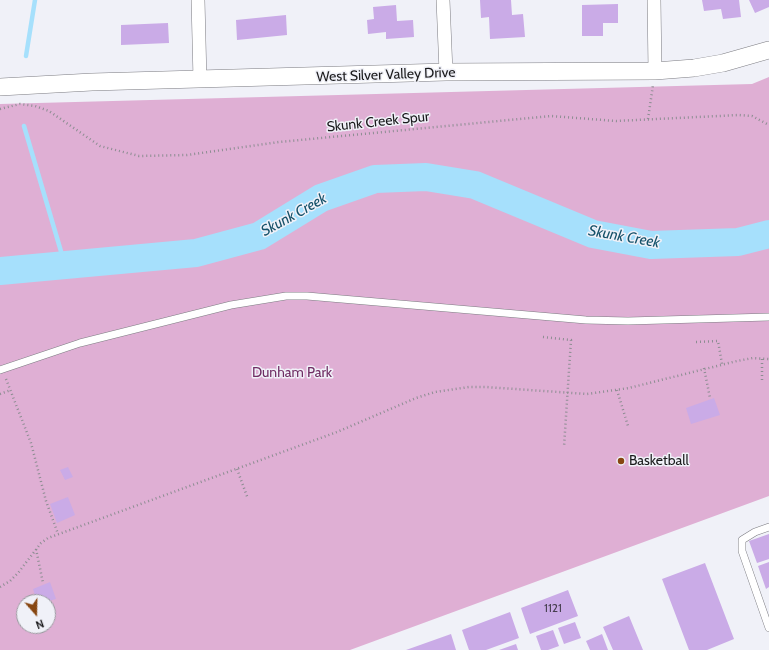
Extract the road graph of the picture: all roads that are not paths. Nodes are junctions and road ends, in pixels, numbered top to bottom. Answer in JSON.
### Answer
{"nodes":[{"id":1,"x":198,"y":0,"type":"edge"},
{"id":2,"x":443,"y":0,"type":"edge"},
{"id":3,"x":654,"y":0,"type":"edge"},
{"id":4,"x":769,"y":50,"type":"edge"},
{"id":5,"x":655,"y":71,"type":"junction"},
{"id":6,"x":446,"y":72,"type":"junction"},
{"id":7,"x":200,"y":80,"type":"junction"},
{"id":8,"x":0,"y":87,"type":"edge"},
{"id":9,"x":769,"y":317,"type":"edge"},
{"id":10,"x":0,"y":370,"type":"edge"},
{"id":11,"x":769,"y":528,"type":"edge"},
{"id":12,"x":769,"y":628,"type":"edge"}],
"edges":[{"from":1,"to":7,"type":"street"},
{"from":2,"to":6,"type":"street"},
{"from":3,"to":5,"type":"street"},
{"from":4,"to":5,"type":"street","name":"West Silver Valley Drive"},
{"from":5,"to":6,"type":"street","name":"West Silver Valley Drive"},
{"from":6,"to":7,"type":"street","name":"West Silver Valley Drive"},
{"from":7,"to":8,"type":"street","name":"West Silver Valley Drive"},
{"from":9,"to":10,"type":"lane"},
{"from":11,"to":12,"type":"lane"}]}
